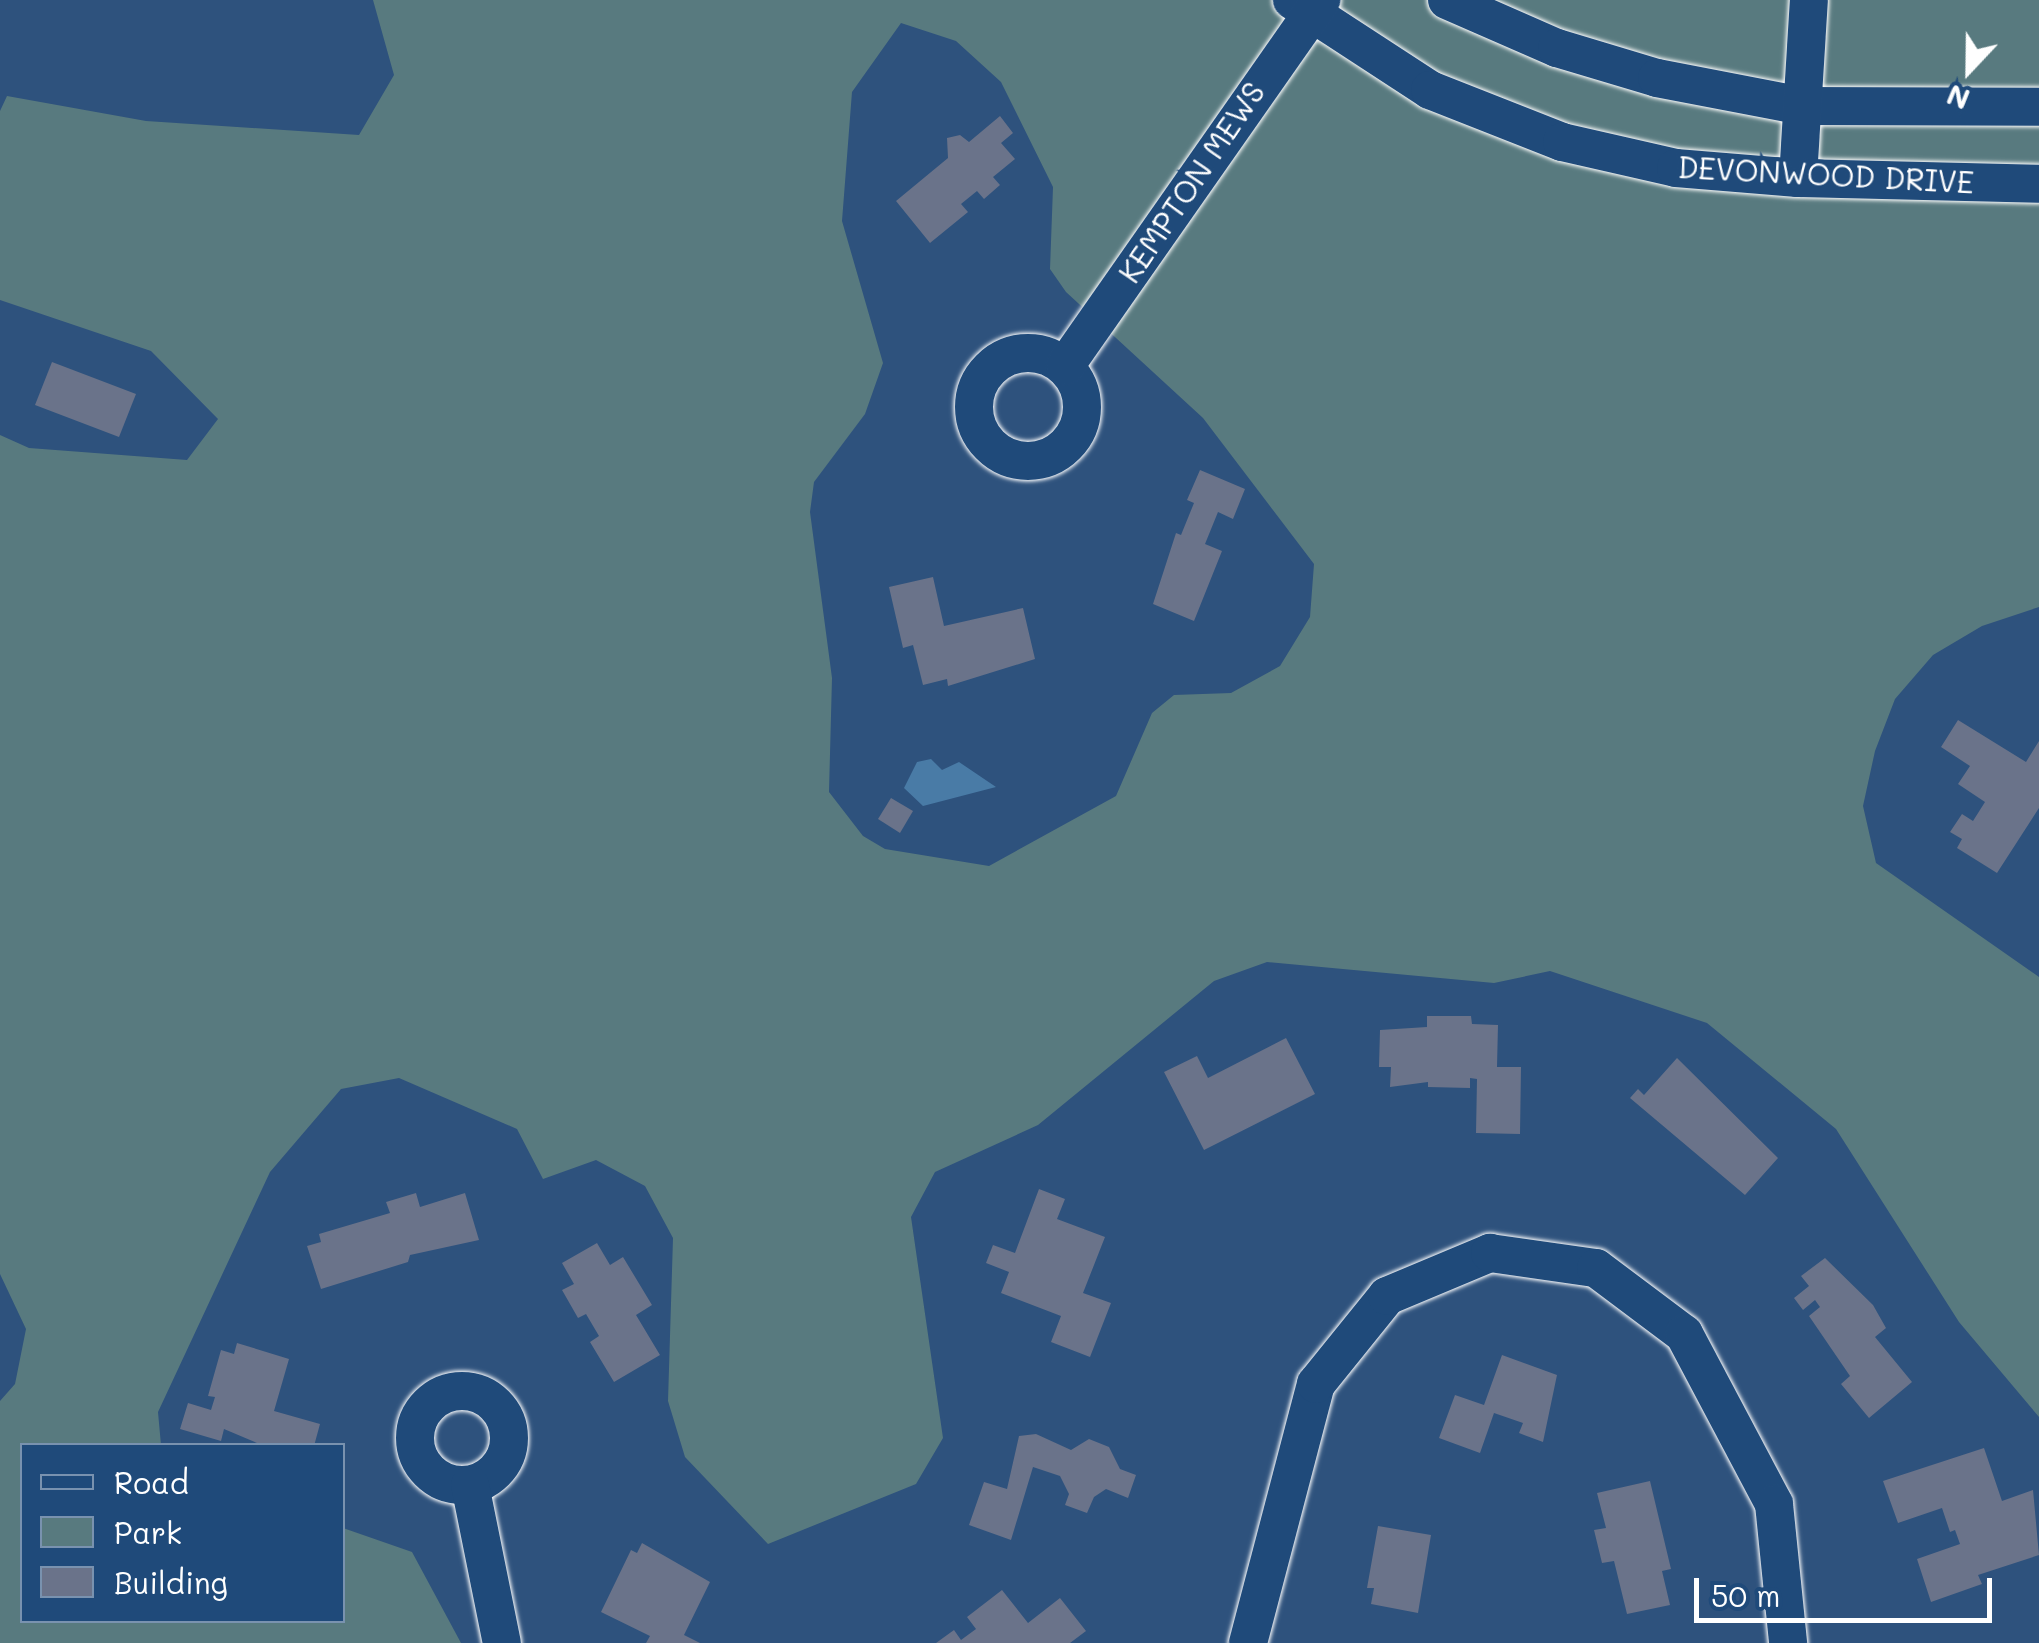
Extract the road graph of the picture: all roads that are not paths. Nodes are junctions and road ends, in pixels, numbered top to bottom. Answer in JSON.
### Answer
{"nodes":[{"id":1,"x":1447,"y":0,"type":"edge"},
{"id":2,"x":1809,"y":0,"type":"edge"},
{"id":3,"x":1308,"y":5,"type":"edge"},
{"id":4,"x":1803,"y":106,"type":"junction"},
{"id":5,"x":2039,"y":107,"type":"edge"},
{"id":6,"x":1798,"y":178,"type":"junction"},
{"id":7,"x":2039,"y":184,"type":"edge"},
{"id":8,"x":1065,"y":366,"type":"dead end"},
{"id":9,"x":470,"y":1484,"type":"dead end"},
{"id":10,"x":502,"y":1643,"type":"edge"},
{"id":11,"x":1248,"y":1643,"type":"edge"},
{"id":12,"x":1788,"y":1643,"type":"edge"}],
"edges":[{"from":1,"to":4,"type":"street"},
{"from":2,"to":4,"type":"street"},
{"from":3,"to":6,"type":"street","name":"DEVONWOOD DRIVE"},
{"from":3,"to":8,"type":"street","name":"KEMPTON MEWS"},
{"from":4,"to":5,"type":"street"},
{"from":4,"to":6,"type":"street"},
{"from":6,"to":7,"type":"street","name":"DEVONWOOD DRIVE"},
{"from":9,"to":10,"type":"street"},
{"from":11,"to":12,"type":"street"}]}
